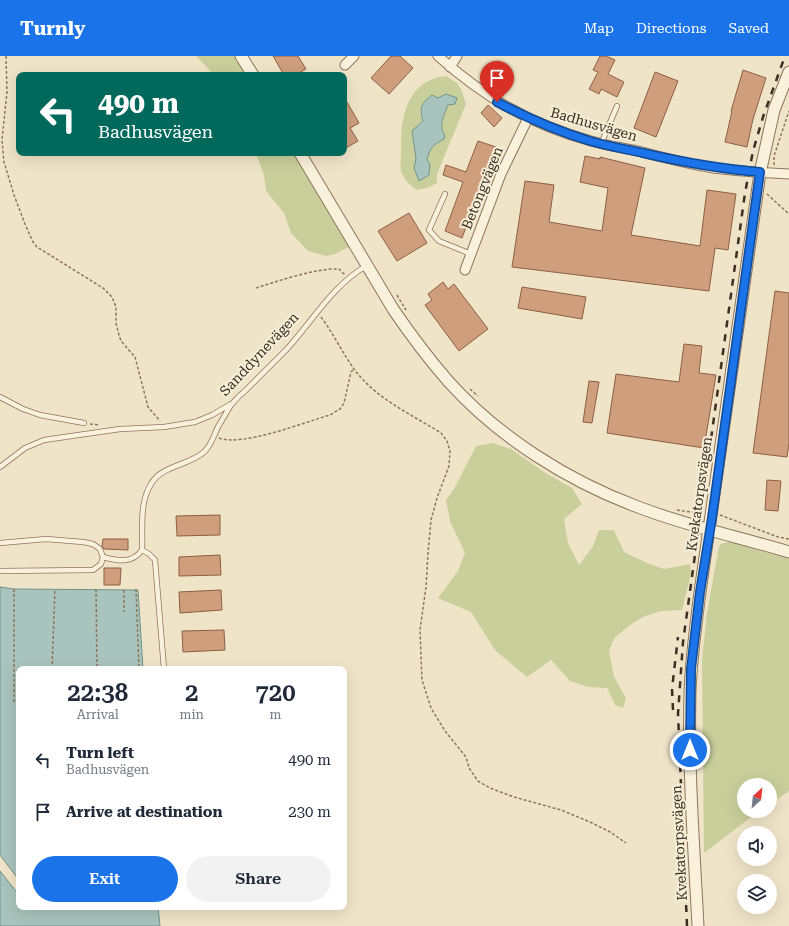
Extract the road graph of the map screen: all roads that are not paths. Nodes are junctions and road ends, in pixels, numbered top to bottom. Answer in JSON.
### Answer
{"nodes":[{"id":1,"x":241,"y":56,"type":"edge"},
{"id":2,"x":354,"y":56,"type":"edge"},
{"id":3,"x":438,"y":56,"type":"edge"},
{"id":4,"x":457,"y":56,"type":"edge"},
{"id":5,"x":345,"y":65,"type":"dead end"},
{"id":6,"x":450,"y":67,"type":"junction"},
{"id":7,"x":251,"y":72,"type":"edge"},
{"id":8,"x":789,"y":72,"type":"edge"},
{"id":9,"x":617,"y":106,"type":"dead end"},
{"id":10,"x":528,"y":118,"type":"junction"},
{"id":11,"x":601,"y":144,"type":"junction"},
{"id":12,"x":302,"y":156,"type":"edge"},
{"id":13,"x":760,"y":172,"type":"junction"},
{"id":14,"x":789,"y":174,"type":"edge"},
{"id":15,"x":445,"y":194,"type":"dead end"},
{"id":16,"x":472,"y":254,"type":"junction"},
{"id":17,"x":367,"y":265,"type":"junction"},
{"id":18,"x":465,"y":270,"type":"dead end"},
{"id":19,"x":0,"y":397,"type":"edge"},
{"id":20,"x":232,"y":404,"type":"junction"},
{"id":21,"x":84,"y":423,"type":"road end"},
{"id":22,"x":0,"y":467,"type":"edge"},
{"id":23,"x":710,"y":529,"type":"junction"},
{"id":24,"x":0,"y":543,"type":"edge"},
{"id":25,"x":142,"y":550,"type":"junction"},
{"id":26,"x":789,"y":552,"type":"edge"},
{"id":27,"x":103,"y":557,"type":"junction"},
{"id":28,"x":0,"y":570,"type":"edge"},
{"id":29,"x":164,"y":666,"type":"edge"},
{"id":30,"x":698,"y":926,"type":"edge"}],
"edges":[{"from":1,"to":7,"type":"street"},
{"from":2,"to":5,"type":"street"},
{"from":3,"to":6,"type":"street","name":"Badhusvägen"},
{"from":4,"to":6,"type":"street"},
{"from":6,"to":10,"type":"street","name":"Badhusvägen"},
{"from":8,"to":13,"type":"street","name":"Kvekatorpsvägen"},
{"from":9,"to":11,"type":"lane"},
{"from":10,"to":11,"type":"street","name":"Badhusvägen"},
{"from":10,"to":16,"type":"street","name":"Betongvägen"},
{"from":11,"to":13,"type":"street","name":"Badhusvägen"},
{"from":12,"to":17,"type":"street"},
{"from":13,"to":14,"type":"street","name":"Badhusvägen"},
{"from":13,"to":23,"type":"street","name":"Kvekatorpsvägen"},
{"from":15,"to":16,"type":"lane"},
{"from":16,"to":18,"type":"street","name":"Betongvägen"},
{"from":17,"to":20,"type":"lane","name":"Sanddynevägen"},
{"from":17,"to":23,"type":"street"},
{"from":19,"to":21,"type":"lane"},
{"from":20,"to":22,"type":"lane"},
{"from":20,"to":25,"type":"lane","name":"Sanddynevägen"},
{"from":23,"to":26,"type":"street"},
{"from":23,"to":30,"type":"street","name":"Kvekatorpsvägen"},
{"from":24,"to":27,"type":"lane"},
{"from":25,"to":27,"type":"lane"},
{"from":25,"to":29,"type":"lane"},
{"from":27,"to":28,"type":"lane"}]}
